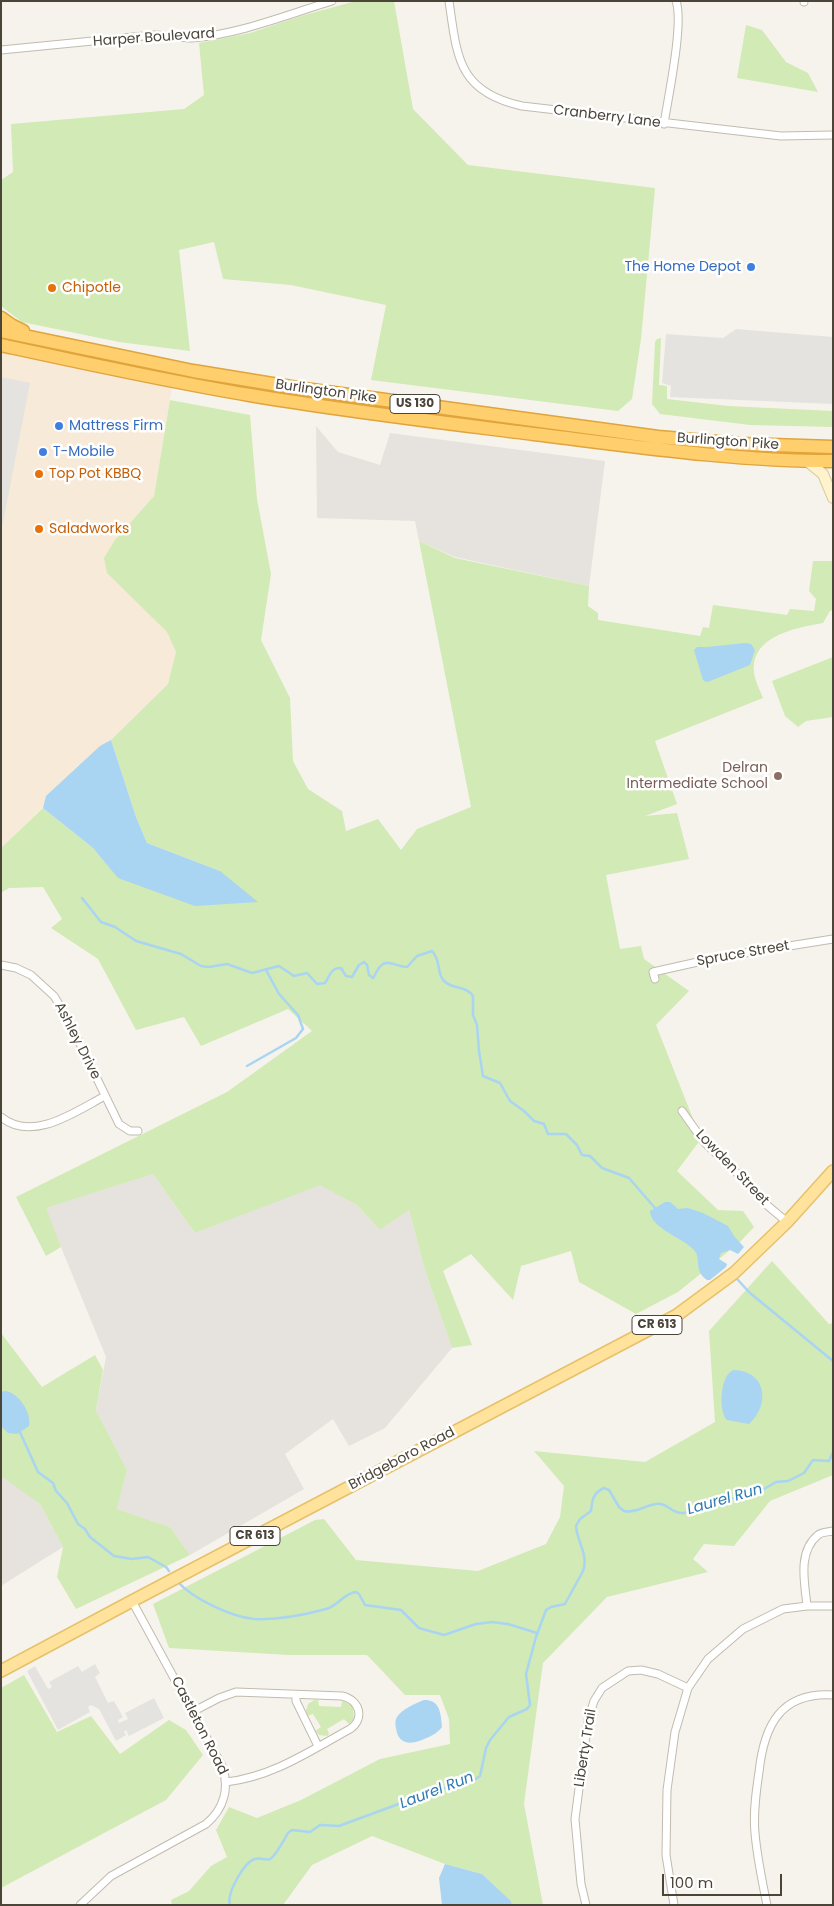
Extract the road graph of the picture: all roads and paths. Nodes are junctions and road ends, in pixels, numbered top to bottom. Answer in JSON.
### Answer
{"nodes":[{"id":1,"x":332,"y":1,"type":"edge"},
{"id":2,"x":449,"y":1,"type":"edge"},
{"id":3,"x":676,"y":1,"type":"edge"},
{"id":4,"x":1,"y":50,"type":"edge"},
{"id":5,"x":664,"y":124,"type":"junction"},
{"id":6,"x":833,"y":135,"type":"edge"},
{"id":7,"x":1,"y":318,"type":"edge"},
{"id":8,"x":1,"y":330,"type":"edge"},
{"id":9,"x":39,"y":339,"type":"junction"},
{"id":10,"x":1,"y":345,"type":"edge"},
{"id":11,"x":833,"y":447,"type":"edge"},
{"id":12,"x":807,"y":461,"type":"junction"},
{"id":13,"x":833,"y":461,"type":"edge"},
{"id":14,"x":833,"y":465,"type":"edge"},
{"id":15,"x":833,"y":498,"type":"edge"},
{"id":16,"x":833,"y":939,"type":"edge"},
{"id":17,"x":1,"y":965,"type":"edge"},
{"id":18,"x":654,"y":976,"type":"dead end"},
{"id":19,"x":105,"y":1096,"type":"junction"},
{"id":20,"x":682,"y":1111,"type":"dead end"},
{"id":21,"x":2,"y":1118,"type":"edge"},
{"id":22,"x":138,"y":1131,"type":"dead end"},
{"id":23,"x":833,"y":1171,"type":"edge"},
{"id":24,"x":787,"y":1222,"type":"junction"},
{"id":25,"x":833,"y":1531,"type":"edge"},
{"id":26,"x":132,"y":1601,"type":"junction"},
{"id":27,"x":807,"y":1606,"type":"junction"},
{"id":28,"x":833,"y":1606,"type":"edge"},
{"id":29,"x":1,"y":1671,"type":"edge"},
{"id":30,"x":688,"y":1688,"type":"junction"},
{"id":31,"x":833,"y":1695,"type":"edge"},
{"id":32,"x":296,"y":1696,"type":"junction"},
{"id":33,"x":194,"y":1712,"type":"junction"},
{"id":34,"x":318,"y":1746,"type":"junction"},
{"id":35,"x":226,"y":1782,"type":"junction"},
{"id":36,"x":80,"y":1905,"type":"edge"},
{"id":37,"x":586,"y":1905,"type":"edge"},
{"id":38,"x":674,"y":1905,"type":"edge"},
{"id":39,"x":767,"y":1905,"type":"edge"}],
"edges":[{"from":1,"to":4,"type":"street","name":"Harper Boulevard"},
{"from":2,"to":5,"type":"street","name":"Cranberry Lane"},
{"from":3,"to":5,"type":"street"},
{"from":5,"to":6,"type":"street","name":"Cranberry Lane"},
{"from":7,"to":9,"type":"highway"},
{"from":8,"to":9,"type":"highway","name":"Burlington Pike","number":"US 130"},
{"from":9,"to":11,"type":"highway","name":"Burlington Pike","number":"US 130"},
{"from":10,"to":12,"type":"highway","name":"Burlington Pike","number":"US 130"},
{"from":12,"to":13,"type":"highway","name":"Burlington Pike","number":"US 130"},
{"from":12,"to":14,"type":"highway"},
{"from":12,"to":15,"type":"street"},
{"from":16,"to":18,"type":"street","name":"Spruce Street"},
{"from":17,"to":19,"type":"street","name":"Ashley Drive"},
{"from":19,"to":21,"type":"street"},
{"from":19,"to":22,"type":"street","name":"Ashley Drive"},
{"from":20,"to":24,"type":"street","name":"Lowden Street"},
{"from":23,"to":24,"type":"main road","number":"CR 613"},
{"from":24,"to":26,"type":"main road","name":"Bridgeboro Road","number":"CR 613"},
{"from":25,"to":27,"type":"street"},
{"from":26,"to":29,"type":"main road","name":"Bridgeboro Road","number":"CR 613"},
{"from":26,"to":33,"type":"street","name":"Castleton Road"},
{"from":27,"to":28,"type":"street"},
{"from":27,"to":30,"type":"street"},
{"from":30,"to":37,"type":"street","name":"Liberty Trail"},
{"from":30,"to":38,"type":"street"},
{"from":31,"to":39,"type":"street"},
{"from":32,"to":33,"type":"street"},
{"from":32,"to":34,"type":"street"},
{"from":32,"to":34,"type":"street"},
{"from":33,"to":35,"type":"street","name":"Castleton Road"},
{"from":34,"to":35,"type":"street"},
{"from":35,"to":36,"type":"street","name":"Castleton Road"}]}
